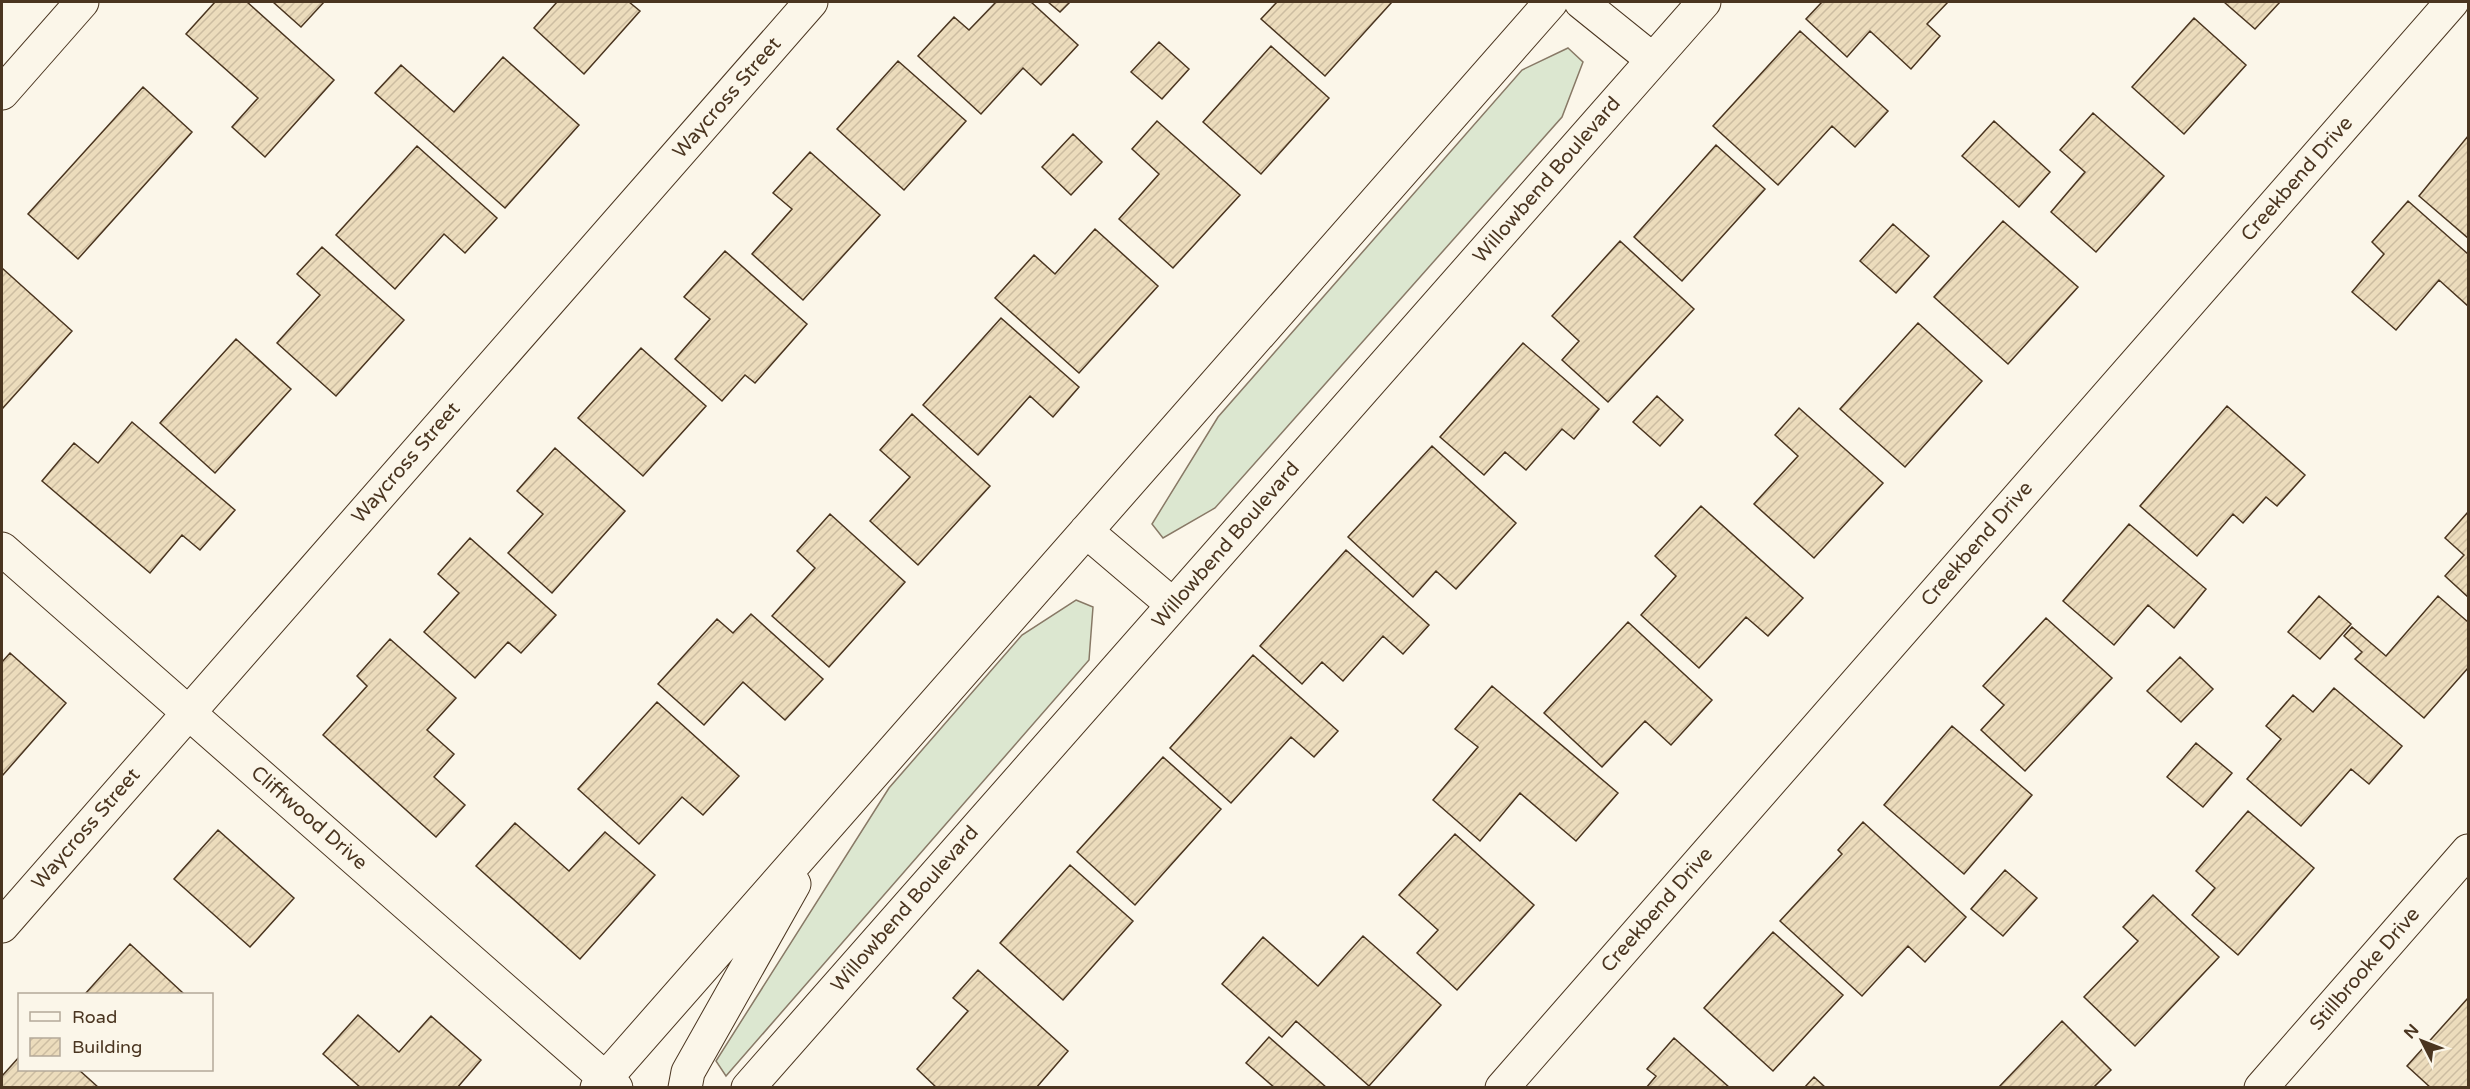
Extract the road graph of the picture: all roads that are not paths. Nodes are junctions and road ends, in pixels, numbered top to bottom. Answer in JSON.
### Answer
{"nodes":[{"id":1,"x":82,"y":2,"type":"edge"},
{"id":2,"x":811,"y":2,"type":"edge"},
{"id":3,"x":1551,"y":2,"type":"edge"},
{"id":4,"x":1581,"y":2,"type":"edge"},
{"id":5,"x":1704,"y":2,"type":"edge"},
{"id":6,"x":2452,"y":2,"type":"edge"},
{"id":7,"x":1653,"y":60,"type":"junction"},
{"id":8,"x":2,"y":93,"type":"edge"},
{"id":9,"x":1086,"y":531,"type":"junction"},
{"id":10,"x":2,"y":549,"type":"edge"},
{"id":11,"x":1173,"y":605,"type":"junction"},
{"id":12,"x":188,"y":712,"type":"junction"},
{"id":13,"x":827,"y":825,"type":"junction"},
{"id":14,"x":2469,"y":851,"type":"edge"},
{"id":15,"x":2,"y":926,"type":"edge"},
{"id":16,"x":606,"y":1085,"type":"edge"},
{"id":17,"x":685,"y":1088,"type":"edge"},
{"id":18,"x":748,"y":1088,"type":"edge"},
{"id":19,"x":1502,"y":1088,"type":"edge"},
{"id":20,"x":2261,"y":1088,"type":"edge"}],
"edges":[{"from":1,"to":8,"type":"street"},
{"from":2,"to":12,"type":"street","name":"Waycross Street"},
{"from":3,"to":9,"type":"street"},
{"from":4,"to":7,"type":"street"},
{"from":5,"to":7,"type":"street","name":"Willowbend Boulevard"},
{"from":6,"to":19,"type":"street","name":"Creekbend Drive"},
{"from":7,"to":11,"type":"street","name":"Willowbend Boulevard"},
{"from":9,"to":11,"type":"street"},
{"from":9,"to":13,"type":"street"},
{"from":10,"to":12,"type":"street","name":"Cliffwood Drive"},
{"from":11,"to":18,"type":"street","name":"Willowbend Boulevard"},
{"from":12,"to":15,"type":"street","name":"Waycross Street"},
{"from":12,"to":16,"type":"street","name":"Cliffwood Drive"},
{"from":13,"to":16,"type":"street"},
{"from":13,"to":17,"type":"street"},
{"from":14,"to":20,"type":"street","name":"Stillbrooke Drive"}]}
